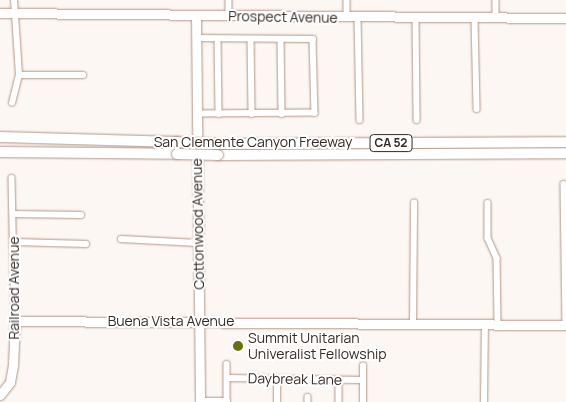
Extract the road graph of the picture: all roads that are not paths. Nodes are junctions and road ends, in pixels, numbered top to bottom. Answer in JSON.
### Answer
{"nodes":[{"id":1,"x":14,"y":0,"type":"edge"},
{"id":2,"x":229,"y":0,"type":"edge"},
{"id":3,"x":347,"y":0,"type":"edge"},
{"id":4,"x":496,"y":0,"type":"edge"},
{"id":5,"x":0,"y":13,"type":"edge"},
{"id":6,"x":15,"y":13,"type":"junction"},
{"id":7,"x":196,"y":15,"type":"junction"},
{"id":8,"x":229,"y":16,"type":"junction"},
{"id":9,"x":358,"y":17,"type":"junction"},
{"id":10,"x":348,"y":18,"type":"junction"},
{"id":11,"x":416,"y":18,"type":"junction"},
{"id":12,"x":496,"y":18,"type":"junction"},
{"id":13,"x":566,"y":18,"type":"edge"},
{"id":14,"x":475,"y":19,"type":"junction"},
{"id":15,"x":196,"y":38,"type":"junction"},
{"id":16,"x":218,"y":39,"type":"junction"},
{"id":17,"x":251,"y":39,"type":"junction"},
{"id":18,"x":281,"y":39,"type":"junction"},
{"id":19,"x":19,"y":75,"type":"junction"},
{"id":20,"x":83,"y":75,"type":"dead end"},
{"id":21,"x":12,"y":103,"type":"dead end"},
{"id":22,"x":477,"y":109,"type":"dead end"},
{"id":23,"x":197,"y":114,"type":"junction"},
{"id":24,"x":219,"y":114,"type":"junction"},
{"id":25,"x":252,"y":114,"type":"junction"},
{"id":26,"x":282,"y":114,"type":"junction"},
{"id":27,"x":360,"y":120,"type":"dead end"},
{"id":28,"x":417,"y":120,"type":"dead end"},
{"id":29,"x":0,"y":137,"type":"edge"},
{"id":30,"x":566,"y":142,"type":"edge"},
{"id":31,"x":0,"y":152,"type":"edge"},
{"id":32,"x":566,"y":153,"type":"edge"},
{"id":33,"x":12,"y":178,"type":"dead end"},
{"id":34,"x":564,"y":184,"type":"dead end"},
{"id":35,"x":488,"y":202,"type":"dead end"},
{"id":36,"x":414,"y":203,"type":"dead end"},
{"id":37,"x":13,"y":214,"type":"junction"},
{"id":38,"x":81,"y":215,"type":"dead end"},
{"id":39,"x":121,"y":239,"type":"dead end"},
{"id":40,"x":15,"y":242,"type":"junction"},
{"id":41,"x":198,"y":243,"type":"junction"},
{"id":42,"x":86,"y":244,"type":"dead end"},
{"id":43,"x":16,"y":321,"type":"junction"},
{"id":44,"x":199,"y":322,"type":"junction"},
{"id":45,"x":413,"y":324,"type":"junction"},
{"id":46,"x":485,"y":324,"type":"junction"},
{"id":47,"x":498,"y":324,"type":"junction"},
{"id":48,"x":566,"y":325,"type":"edge"},
{"id":49,"x":227,"y":364,"type":"dead end"},
{"id":50,"x":363,"y":366,"type":"dead end"},
{"id":51,"x":227,"y":378,"type":"junction"},
{"id":52,"x":277,"y":379,"type":"junction"},
{"id":53,"x":339,"y":380,"type":"junction"},
{"id":54,"x":363,"y":380,"type":"junction"},
{"id":55,"x":0,"y":395,"type":"edge"},
{"id":56,"x":200,"y":401,"type":"edge"},
{"id":57,"x":227,"y":401,"type":"edge"},
{"id":58,"x":277,"y":402,"type":"edge"},
{"id":59,"x":339,"y":402,"type":"edge"},
{"id":60,"x":363,"y":402,"type":"edge"},
{"id":61,"x":484,"y":402,"type":"edge"}],
"edges":[{"from":1,"to":6,"type":"street"},
{"from":2,"to":8,"type":"street"},
{"from":3,"to":10,"type":"street"},
{"from":4,"to":12,"type":"street"},
{"from":5,"to":6,"type":"street","name":"Prospect Avenue"},
{"from":6,"to":7,"type":"street","name":"Prospect Avenue"},
{"from":6,"to":19,"type":"street"},
{"from":7,"to":8,"type":"street","name":"Prospect Avenue"},
{"from":7,"to":15,"type":"street","name":"Cottonwood Avenue"},
{"from":8,"to":10,"type":"street","name":"Prospect Avenue"},
{"from":9,"to":10,"type":"street","name":"Prospect Avenue"},
{"from":9,"to":11,"type":"street","name":"Prospect Avenue"},
{"from":9,"to":27,"type":"street"},
{"from":11,"to":14,"type":"street","name":"Prospect Avenue"},
{"from":11,"to":28,"type":"street"},
{"from":12,"to":13,"type":"street","name":"Prospect Avenue"},
{"from":12,"to":14,"type":"street","name":"Prospect Avenue"},
{"from":14,"to":22,"type":"street"},
{"from":15,"to":16,"type":"street"},
{"from":15,"to":23,"type":"street","name":"Cottonwood Avenue"},
{"from":16,"to":17,"type":"street"},
{"from":16,"to":24,"type":"street"},
{"from":17,"to":18,"type":"street"},
{"from":17,"to":25,"type":"street"},
{"from":18,"to":26,"type":"street"},
{"from":18,"to":26,"type":"street"},
{"from":19,"to":20,"type":"street"},
{"from":19,"to":21,"type":"street"},
{"from":23,"to":24,"type":"street"},
{"from":23,"to":41,"type":"street","name":"Cottonwood Avenue"},
{"from":24,"to":25,"type":"street"},
{"from":25,"to":26,"type":"street"},
{"from":29,"to":30,"type":"highway","name":"San Clemente Canyon Freeway","number":"CA 52","bridge":true},
{"from":31,"to":32,"type":"highway","name":"San Clemente Canyon Freeway","number":"CA 52","bridge":true},
{"from":33,"to":37,"type":"street","name":"Railroad Avenue"},
{"from":34,"to":48,"type":"street"},
{"from":35,"to":47,"type":"street"},
{"from":36,"to":45,"type":"street"},
{"from":37,"to":38,"type":"street"},
{"from":37,"to":40,"type":"street","name":"Railroad Avenue"},
{"from":39,"to":41,"type":"street"},
{"from":40,"to":42,"type":"street"},
{"from":40,"to":43,"type":"street","name":"Railroad Avenue"},
{"from":41,"to":44,"type":"street","name":"Cottonwood Avenue"},
{"from":43,"to":44,"type":"street","name":"Buena Vista Avenue"},
{"from":43,"to":55,"type":"street","name":"Railroad Avenue"},
{"from":44,"to":45,"type":"street","name":"Buena Vista Avenue"},
{"from":44,"to":56,"type":"street","name":"Cottonwood Avenue"},
{"from":45,"to":46,"type":"street","name":"Buena Vista Avenue"},
{"from":46,"to":47,"type":"street","name":"Buena Vista Avenue"},
{"from":46,"to":61,"type":"street"},
{"from":47,"to":48,"type":"street","name":"Buena Vista Avenue"},
{"from":49,"to":51,"type":"street"},
{"from":50,"to":54,"type":"street"},
{"from":51,"to":52,"type":"street","name":"Daybreak Lane"},
{"from":51,"to":57,"type":"street"},
{"from":52,"to":53,"type":"street","name":"Daybreak Lane"},
{"from":52,"to":58,"type":"street"},
{"from":53,"to":54,"type":"street","name":"Daybreak Lane"},
{"from":53,"to":59,"type":"street"},
{"from":54,"to":60,"type":"street"},
{"from":56,"to":57,"type":"street"}]}
